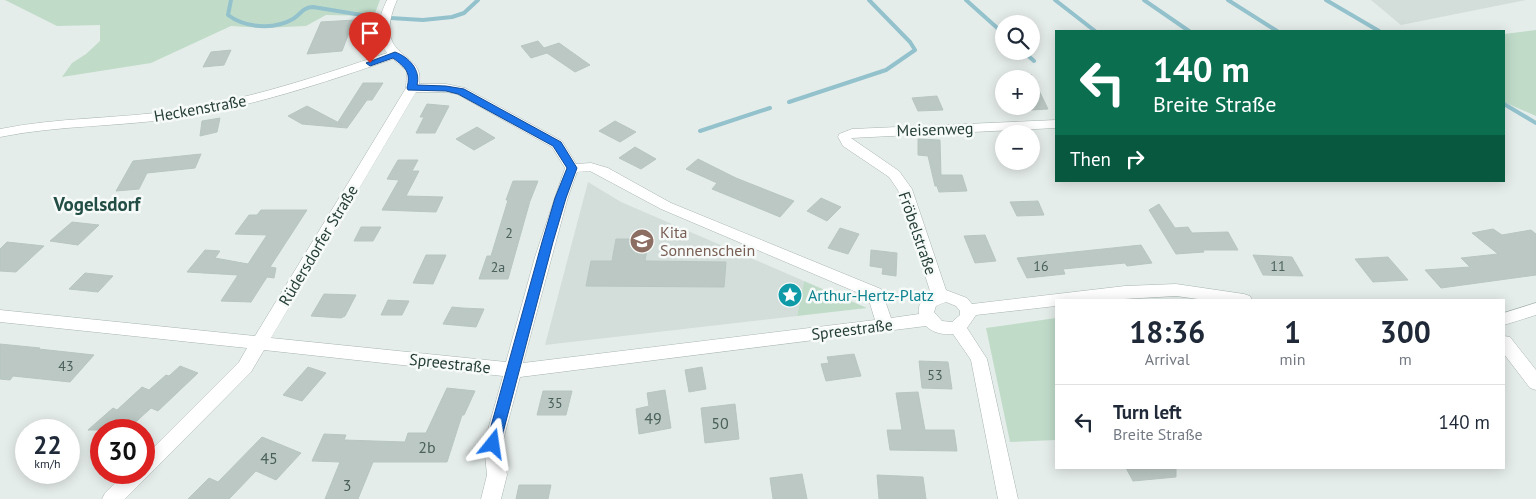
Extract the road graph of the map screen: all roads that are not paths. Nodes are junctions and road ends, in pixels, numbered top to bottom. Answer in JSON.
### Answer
{"nodes":[{"id":1,"x":392,"y":0,"type":"edge"},
{"id":2,"x":395,"y":54,"type":"junction"},
{"id":3,"x":412,"y":88,"type":"junction"},
{"id":4,"x":1055,"y":124,"type":"edge"},
{"id":5,"x":0,"y":133,"type":"edge"},
{"id":6,"x":844,"y":137,"type":"joint"},
{"id":7,"x":572,"y":168,"type":"junction"},
{"id":8,"x":940,"y":297,"type":"junction"},
{"id":9,"x":1065,"y":299,"type":"edge"},
{"id":10,"x":1237,"y":299,"type":"edge"},
{"id":11,"x":1055,"y":300,"type":"edge"},
{"id":12,"x":1536,"y":309,"type":"edge"},
{"id":13,"x":968,"y":310,"type":"junction"},
{"id":14,"x":0,"y":316,"type":"edge"},
{"id":15,"x":929,"y":319,"type":"junction"},
{"id":16,"x":1505,"y":319,"type":"edge"},
{"id":17,"x":885,"y":325,"type":"junction"},
{"id":18,"x":957,"y":328,"type":"junction"},
{"id":19,"x":1505,"y":343,"type":"edge"},
{"id":20,"x":260,"y":344,"type":"junction"},
{"id":21,"x":513,"y":370,"type":"junction"},
{"id":22,"x":1536,"y":383,"type":"edge"},
{"id":23,"x":155,"y":458,"type":"edge"},
{"id":24,"x":128,"y":484,"type":"edge"},
{"id":25,"x":112,"y":499,"type":"edge"},
{"id":26,"x":490,"y":499,"type":"edge"},
{"id":27,"x":1008,"y":499,"type":"edge"}],
"edges":[{"from":1,"to":2,"type":"street"},
{"from":2,"to":3,"type":"street"},
{"from":2,"to":5,"type":"street","name":"Heckenstraße"},
{"from":3,"to":7,"type":"street"},
{"from":3,"to":20,"type":"street","name":"Rüdersdorfer Straße"},
{"from":4,"to":6,"type":"street","name":"Meisenweg"},
{"from":6,"to":8,"type":"street","name":"Fröbelstraße"},
{"from":7,"to":17,"type":"street"},
{"from":7,"to":21,"type":"street"},
{"from":8,"to":13,"type":"street"},
{"from":8,"to":15,"type":"street"},
{"from":9,"to":10,"type":"street"},
{"from":11,"to":13,"type":"street"},
{"from":12,"to":16,"type":"street"},
{"from":13,"to":18,"type":"street"},
{"from":14,"to":20,"type":"street","name":"Spreestraße"},
{"from":15,"to":17,"type":"street","name":"Spreestraße"},
{"from":15,"to":18,"type":"street","name":"Spreestraße"},
{"from":17,"to":21,"type":"street","name":"Spreestraße"},
{"from":18,"to":27,"type":"street"},
{"from":19,"to":22,"type":"street"},
{"from":20,"to":21,"type":"street","name":"Spreestraße"},
{"from":20,"to":23,"type":"street","name":"Rüdersdorfer Straße"},
{"from":21,"to":26,"type":"street"},
{"from":24,"to":25,"type":"street"}]}
